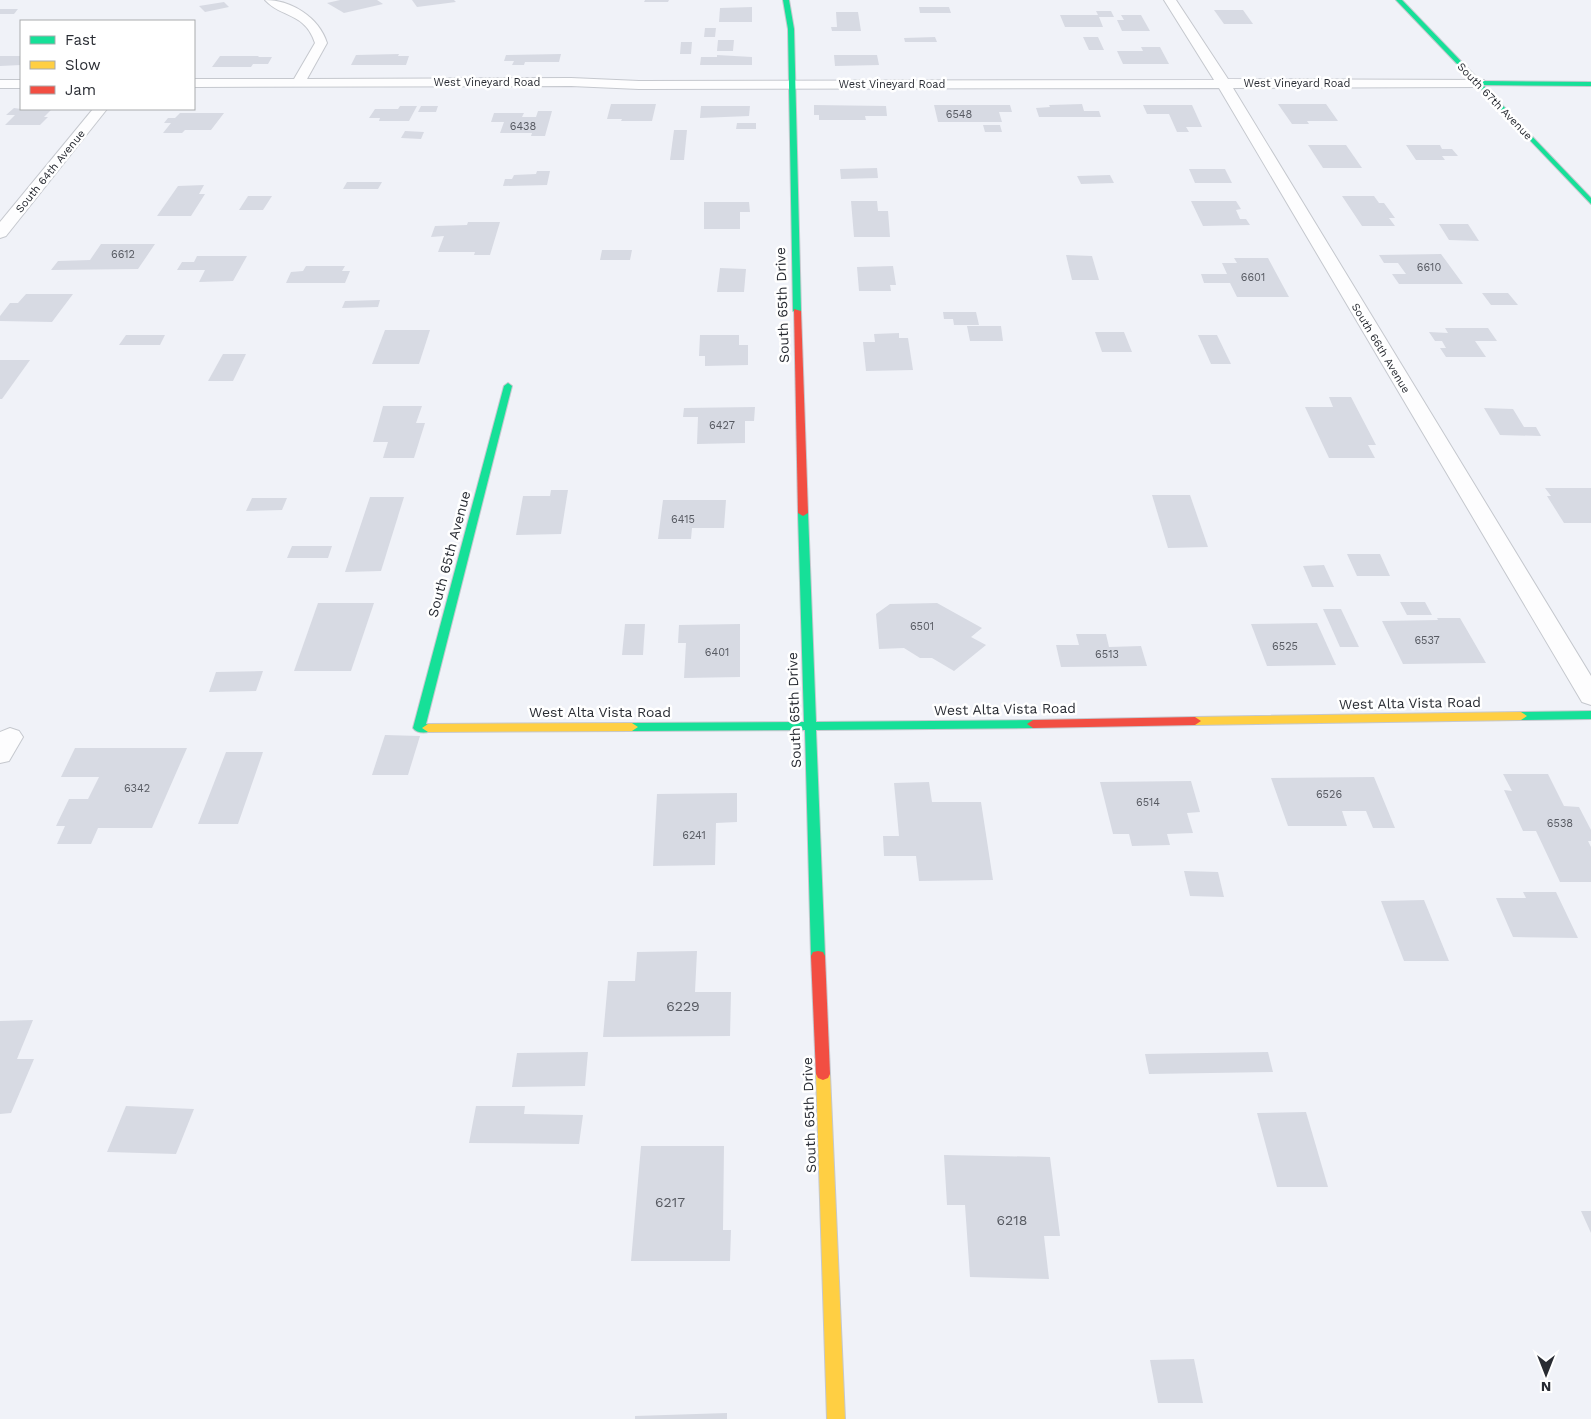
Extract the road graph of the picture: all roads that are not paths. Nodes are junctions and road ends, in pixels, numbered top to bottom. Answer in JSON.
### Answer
{"nodes":[{"id":1,"x":275,"y":0,"type":"edge"},
{"id":2,"x":786,"y":0,"type":"edge"},
{"id":3,"x":1170,"y":0,"type":"edge"},
{"id":4,"x":1399,"y":0,"type":"edge"},
{"id":5,"x":195,"y":83,"type":"edge"},
{"id":6,"x":298,"y":83,"type":"junction"},
{"id":7,"x":1223,"y":83,"type":"junction"},
{"id":8,"x":1478,"y":83,"type":"junction"},
{"id":9,"x":0,"y":84,"type":"edge"},
{"id":10,"x":20,"y":84,"type":"edge"},
{"id":11,"x":791,"y":84,"type":"junction"},
{"id":12,"x":1591,"y":84,"type":"edge"},
{"id":13,"x":99,"y":110,"type":"edge"},
{"id":14,"x":1591,"y":202,"type":"edge"},
{"id":15,"x":0,"y":233,"type":"edge"},
{"id":16,"x":508,"y":386,"type":"dead end"},
{"id":17,"x":1591,"y":696,"type":"edge"},
{"id":18,"x":1591,"y":715,"type":"edge"},
{"id":19,"x":809,"y":727,"type":"junction"},
{"id":20,"x":419,"y":728,"type":"joint"},
{"id":21,"x":836,"y":1419,"type":"edge"}],
"edges":[{"from":1,"to":6,"type":"street"},
{"from":2,"to":11,"type":"street","name":"South 65th Drive"},
{"from":3,"to":7,"type":"street","name":"South 66th Avenue"},
{"from":4,"to":8,"type":"street","name":"South 67th Avenue"},
{"from":5,"to":6,"type":"street","name":"West Vineyard Road"},
{"from":6,"to":11,"type":"street","name":"West Vineyard Road"},
{"from":7,"to":8,"type":"street","name":"West Vineyard Road"},
{"from":7,"to":11,"type":"street","name":"West Vineyard Road"},
{"from":7,"to":17,"type":"street","name":"South 66th Avenue"},
{"from":8,"to":12,"type":"street","name":"West Vineyard Road"},
{"from":8,"to":14,"type":"street","name":"South 67th Avenue"},
{"from":9,"to":10,"type":"street"},
{"from":11,"to":19,"type":"street","name":"South 65th Drive"},
{"from":13,"to":15,"type":"street","name":"South 64th Avenue"},
{"from":16,"to":20,"type":"street","name":"South 65th Avenue"},
{"from":18,"to":19,"type":"street","name":"West Alta Vista Road"},
{"from":19,"to":20,"type":"street","name":"West Alta Vista Road"},
{"from":19,"to":21,"type":"street","name":"South 65th Drive"}]}
